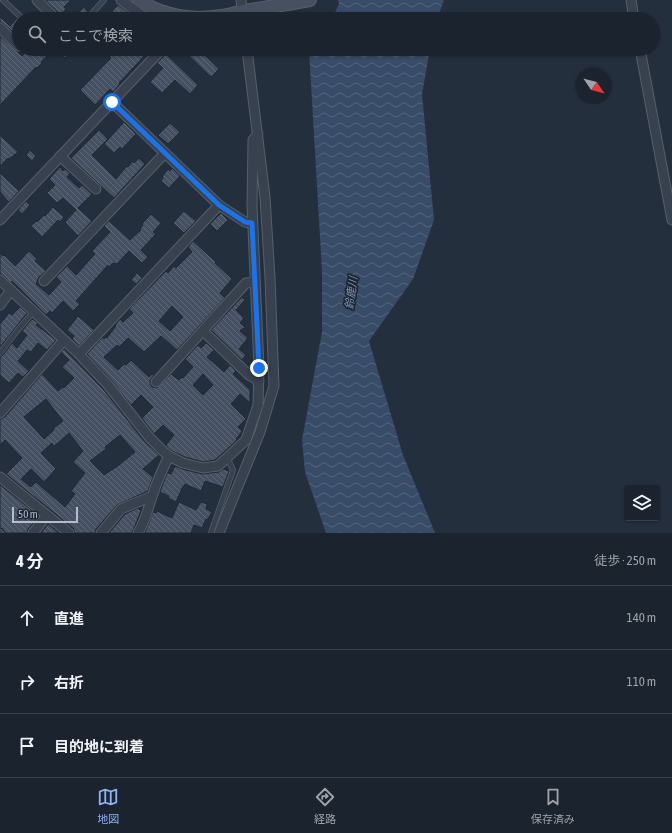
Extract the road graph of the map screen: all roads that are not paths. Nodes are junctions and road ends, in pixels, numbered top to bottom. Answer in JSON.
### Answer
{"nodes":[{"id":1,"x":3,"y":0,"type":"edge"},
{"id":2,"x":37,"y":0,"type":"edge"},
{"id":3,"x":104,"y":0,"type":"edge"},
{"id":4,"x":121,"y":0,"type":"edge"},
{"id":5,"x":139,"y":0,"type":"edge"},
{"id":6,"x":310,"y":0,"type":"edge"},
{"id":7,"x":631,"y":0,"type":"edge"},
{"id":8,"x":244,"y":10,"type":"edge"},
{"id":9,"x":16,"y":12,"type":"edge"},
{"id":10,"x":49,"y":12,"type":"edge"},
{"id":11,"x":93,"y":12,"type":"edge"},
{"id":12,"x":137,"y":12,"type":"edge"},
{"id":13,"x":164,"y":12,"type":"edge"},
{"id":14,"x":633,"y":12,"type":"edge"},
{"id":15,"x":0,"y":28,"type":"edge"},
{"id":16,"x":12,"y":39,"type":"edge"},
{"id":17,"x":155,"y":56,"type":"edge"},
{"id":18,"x":248,"y":56,"type":"edge"},
{"id":19,"x":641,"y":56,"type":"edge"},
{"id":20,"x":112,"y":102,"type":"junction"},
{"id":21,"x":258,"y":134,"type":"junction"},
{"id":22,"x":165,"y":153,"type":"junction"},
{"id":23,"x":60,"y":156,"type":"junction"},
{"id":24,"x":96,"y":189,"type":"dead end"},
{"id":25,"x":219,"y":205,"type":"junction"},
{"id":26,"x":0,"y":220,"type":"edge"},
{"id":27,"x":672,"y":220,"type":"edge"},
{"id":28,"x":252,"y":223,"type":"junction"},
{"id":29,"x":0,"y":280,"type":"edge"},
{"id":30,"x":44,"y":281,"type":"dead end"},
{"id":31,"x":255,"y":282,"type":"junction"},
{"id":32,"x":11,"y":290,"type":"junction"},
{"id":33,"x":0,"y":305,"type":"edge"},
{"id":34,"x":34,"y":311,"type":"junction"},
{"id":35,"x":203,"y":331,"type":"junction"},
{"id":36,"x":64,"y":340,"type":"junction"},
{"id":37,"x":0,"y":353,"type":"edge"},
{"id":38,"x":79,"y":354,"type":"junction"},
{"id":39,"x":259,"y":380,"type":"junction"},
{"id":40,"x":156,"y":382,"type":"dead end"},
{"id":41,"x":0,"y":413,"type":"edge"},
{"id":42,"x":169,"y":456,"type":"junction"},
{"id":43,"x":227,"y":458,"type":"junction"},
{"id":44,"x":0,"y":477,"type":"edge"},
{"id":45,"x":152,"y":496,"type":"junction"},
{"id":46,"x":47,"y":515,"type":"junction"},
{"id":47,"x":33,"y":533,"type":"edge"},
{"id":48,"x":69,"y":533,"type":"edge"},
{"id":49,"x":101,"y":533,"type":"edge"},
{"id":50,"x":138,"y":533,"type":"edge"},
{"id":51,"x":211,"y":533,"type":"edge"},
{"id":52,"x":219,"y":533,"type":"edge"}],
"edges":[{"from":1,"to":9,"type":"lane"},
{"from":2,"to":10,"type":"street"},
{"from":3,"to":11,"type":"lane"},
{"from":4,"to":12,"type":"street"},
{"from":5,"to":13,"type":"street"},
{"from":6,"to":8,"type":"street"},
{"from":7,"to":14,"type":"street"},
{"from":15,"to":16,"type":"street"},
{"from":17,"to":20,"type":"street"},
{"from":18,"to":21,"type":"street"},
{"from":19,"to":27,"type":"street"},
{"from":20,"to":22,"type":"street"},
{"from":20,"to":23,"type":"street"},
{"from":21,"to":28,"type":"street"},
{"from":21,"to":52,"type":"street"},
{"from":22,"to":25,"type":"street"},
{"from":22,"to":30,"type":"street"},
{"from":23,"to":24,"type":"street"},
{"from":23,"to":26,"type":"street"},
{"from":25,"to":28,"type":"street"},
{"from":25,"to":38,"type":"street"},
{"from":28,"to":31,"type":"street"},
{"from":29,"to":32,"type":"street"},
{"from":31,"to":35,"type":"street"},
{"from":31,"to":39,"type":"street"},
{"from":32,"to":33,"type":"street"},
{"from":32,"to":34,"type":"street"},
{"from":34,"to":36,"type":"street"},
{"from":34,"to":37,"type":"lane"},
{"from":35,"to":39,"type":"street"},
{"from":35,"to":40,"type":"street"},
{"from":36,"to":38,"type":"street"},
{"from":36,"to":41,"type":"street"},
{"from":38,"to":42,"type":"street"},
{"from":39,"to":43,"type":"street"},
{"from":42,"to":43,"type":"street"},
{"from":42,"to":45,"type":"street"},
{"from":43,"to":51,"type":"lane"},
{"from":44,"to":46,"type":"street"},
{"from":45,"to":49,"type":"street"},
{"from":45,"to":50,"type":"street"},
{"from":46,"to":47,"type":"street"},
{"from":46,"to":48,"type":"street"}]}
